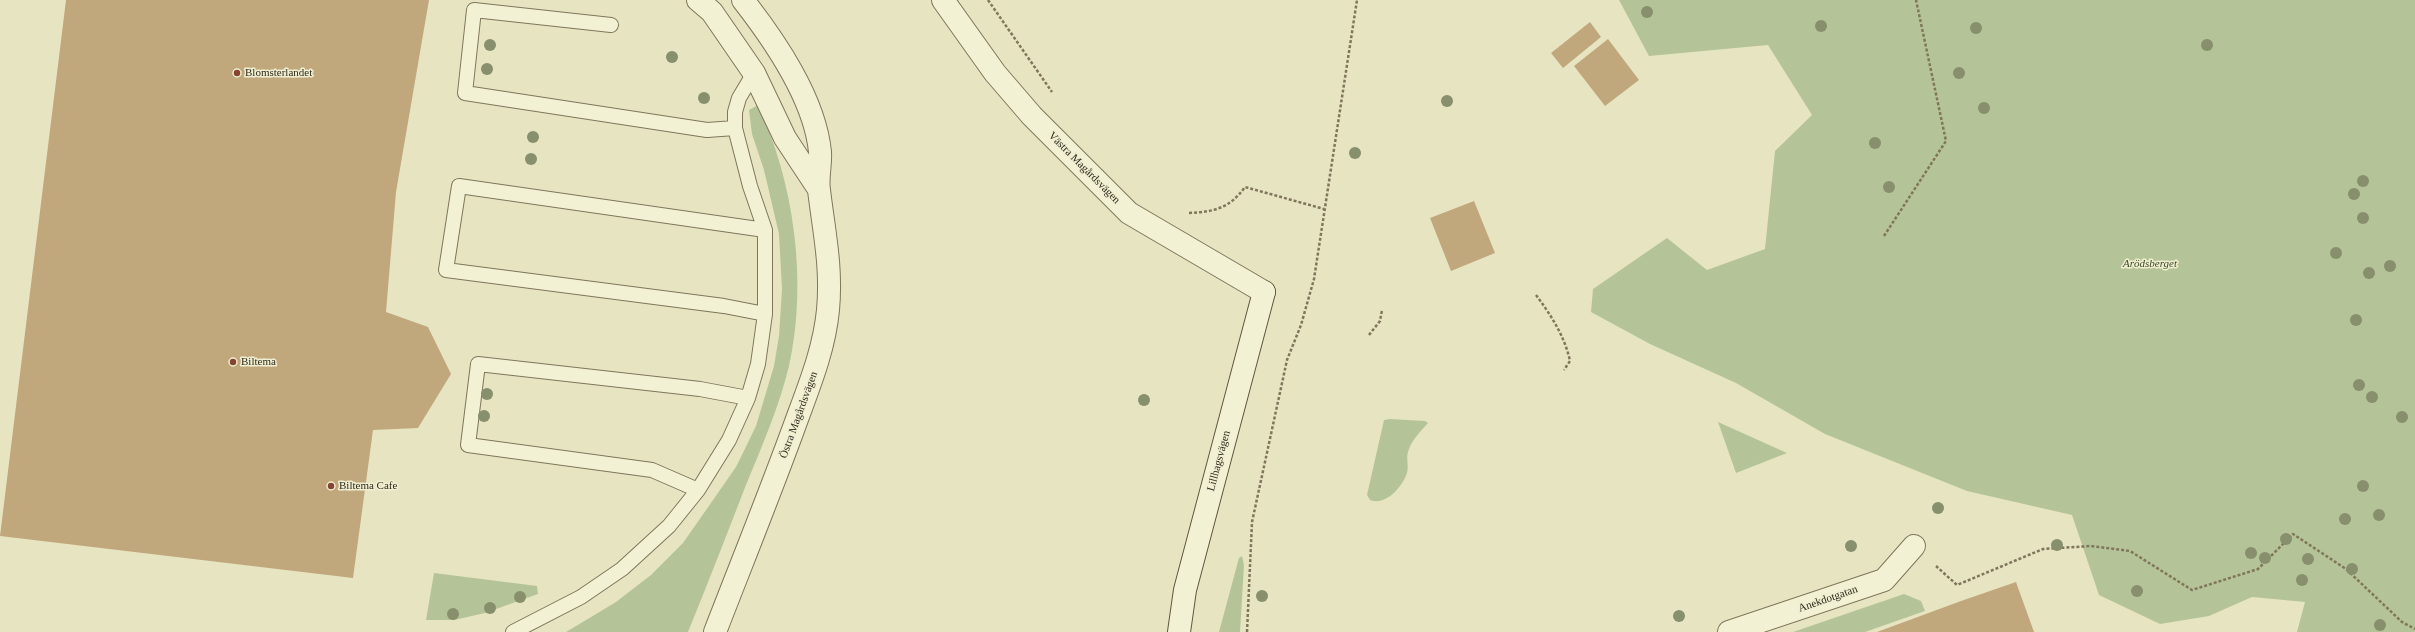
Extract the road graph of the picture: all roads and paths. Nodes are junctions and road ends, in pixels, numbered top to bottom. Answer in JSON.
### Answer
{"nodes":[{"id":1,"x":698,"y":0,"type":"edge"},
{"id":2,"x":743,"y":0,"type":"edge"},
{"id":3,"x":943,"y":0,"type":"edge"},
{"id":4,"x":988,"y":0,"type":"edge"},
{"id":5,"x":1357,"y":0,"type":"edge"},
{"id":6,"x":1916,"y":0,"type":"edge"},
{"id":7,"x":611,"y":25,"type":"dead end"},
{"id":8,"x":754,"y":73,"type":"junction"},
{"id":9,"x":1055,"y":95,"type":"dead end"},
{"id":10,"x":735,"y":128,"type":"junction"},
{"id":11,"x":818,"y":188,"type":"junction"},
{"id":12,"x":1324,"y":209,"type":"junction"},
{"id":13,"x":1183,"y":212,"type":"dead end"},
{"id":14,"x":765,"y":230,"type":"junction"},
{"id":15,"x":1884,"y":236,"type":"dead end"},
{"id":16,"x":1264,"y":292,"type":"joint"},
{"id":17,"x":1536,"y":295,"type":"dead end"},
{"id":18,"x":1382,"y":310,"type":"dead end"},
{"id":19,"x":765,"y":314,"type":"junction"},
{"id":20,"x":1369,"y":335,"type":"dead end"},
{"id":21,"x":1564,"y":370,"type":"dead end"},
{"id":22,"x":748,"y":398,"type":"junction"},
{"id":23,"x":698,"y":490,"type":"junction"},
{"id":24,"x":1914,"y":546,"type":"joint"},
{"id":25,"x":2415,"y":630,"type":"edge"},
{"id":26,"x":513,"y":632,"type":"edge"},
{"id":27,"x":714,"y":632,"type":"edge"},
{"id":28,"x":1179,"y":632,"type":"edge"},
{"id":29,"x":1247,"y":632,"type":"edge"},
{"id":30,"x":1729,"y":632,"type":"edge"}],
"edges":[{"from":1,"to":8,"type":"street","name":"Östra Magårdsvägen"},
{"from":2,"to":11,"type":"street","name":"Östra Magårdsvägen"},
{"from":3,"to":16,"type":"street","name":"Västra Magårdsvägen"},
{"from":4,"to":9,"type":"path"},
{"from":5,"to":12,"type":"path"},
{"from":6,"to":15,"type":"path"},
{"from":7,"to":10,"type":"lane"},
{"from":8,"to":10,"type":"lane"},
{"from":8,"to":11,"type":"street","name":"Östra Magårdsvägen"},
{"from":10,"to":14,"type":"lane"},
{"from":11,"to":27,"type":"street","name":"Östra Magårdsvägen"},
{"from":12,"to":13,"type":"path"},
{"from":12,"to":29,"type":"path"},
{"from":14,"to":19,"type":"lane"},
{"from":14,"to":19,"type":"lane"},
{"from":16,"to":28,"type":"street","name":"Lillhagsvägen"},
{"from":17,"to":21,"type":"path"},
{"from":18,"to":20,"type":"path"},
{"from":19,"to":22,"type":"lane"},
{"from":22,"to":23,"type":"lane"},
{"from":22,"to":23,"type":"lane"},
{"from":23,"to":26,"type":"lane"},
{"from":24,"to":25,"type":"path"},
{"from":24,"to":30,"type":"street","name":"Anekdotgatan"}]}
